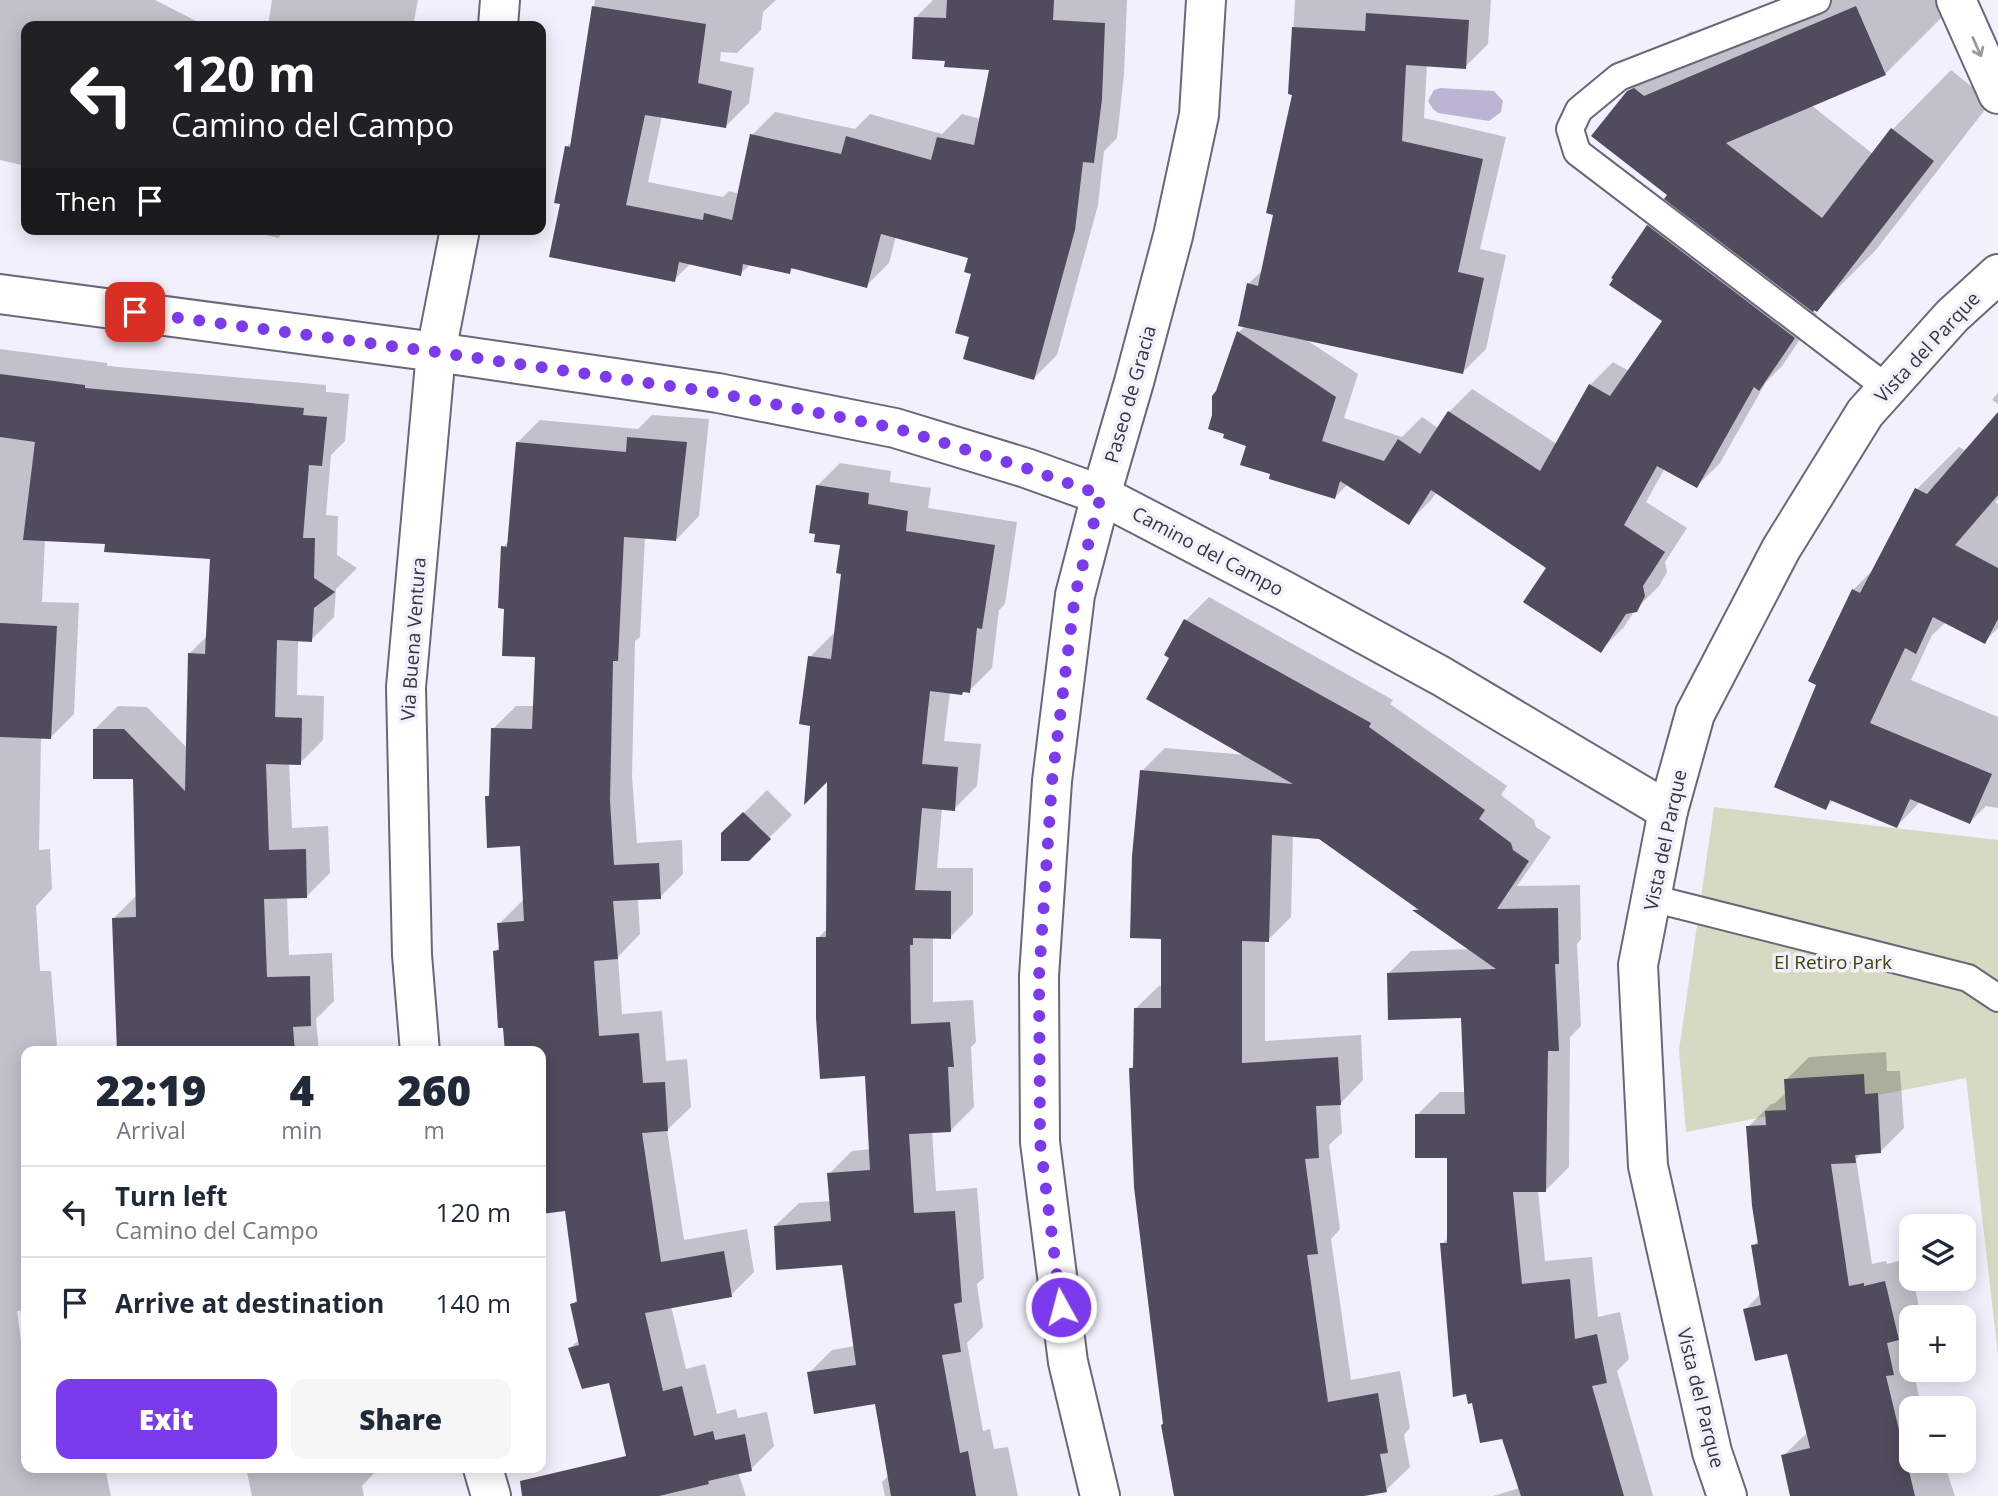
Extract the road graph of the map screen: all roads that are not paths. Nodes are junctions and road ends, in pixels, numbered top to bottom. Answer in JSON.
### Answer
{"nodes":[{"id":1,"x":500,"y":0,"type":"edge"},
{"id":2,"x":1206,"y":0,"type":"edge"},
{"id":3,"x":1817,"y":0,"type":"edge"},
{"id":4,"x":1956,"y":0,"type":"edge"},
{"id":5,"x":498,"y":21,"type":"edge"},
{"id":6,"x":1998,"y":94,"type":"edge"},
{"id":7,"x":459,"y":235,"type":"edge"},
{"id":8,"x":1998,"y":274,"type":"edge"},
{"id":9,"x":0,"y":294,"type":"edge"},
{"id":10,"x":436,"y":352,"type":"junction"},
{"id":11,"x":1887,"y":388,"type":"junction"},
{"id":12,"x":1101,"y":495,"type":"junction"},
{"id":13,"x":1668,"y":811,"type":"junction"},
{"id":14,"x":1651,"y":898,"type":"junction"},
{"id":15,"x":1998,"y":998,"type":"edge"},
{"id":16,"x":420,"y":1046,"type":"edge"},
{"id":17,"x":484,"y":1473,"type":"edge"},
{"id":18,"x":491,"y":1496,"type":"edge"},
{"id":19,"x":1100,"y":1496,"type":"edge"},
{"id":20,"x":1727,"y":1496,"type":"edge"}],
"edges":[{"from":1,"to":5,"type":"main road"},
{"from":2,"to":12,"type":"main road","name":"Paseo de Gracia"},
{"from":3,"to":11,"type":"lane"},
{"from":4,"to":6,"type":"main road","one_way":true},
{"from":7,"to":10,"type":"main road","name":"Via Buena Ventura"},
{"from":8,"to":11,"type":"main road","name":"Vista del Parque"},
{"from":9,"to":10,"type":"main road","name":"Camino del Campo"},
{"from":10,"to":12,"type":"main road","name":"Camino del Campo"},
{"from":10,"to":16,"type":"main road","name":"Via Buena Ventura"},
{"from":11,"to":13,"type":"main road","name":"Vista del Parque"},
{"from":12,"to":13,"type":"main road","name":"Camino del Campo"},
{"from":12,"to":19,"type":"main road","name":"Paseo de Gracia"},
{"from":13,"to":14,"type":"main road","name":"Vista del Parque"},
{"from":14,"to":15,"type":"lane"},
{"from":14,"to":20,"type":"main road","name":"Vista del Parque"},
{"from":17,"to":18,"type":"main road"}]}
